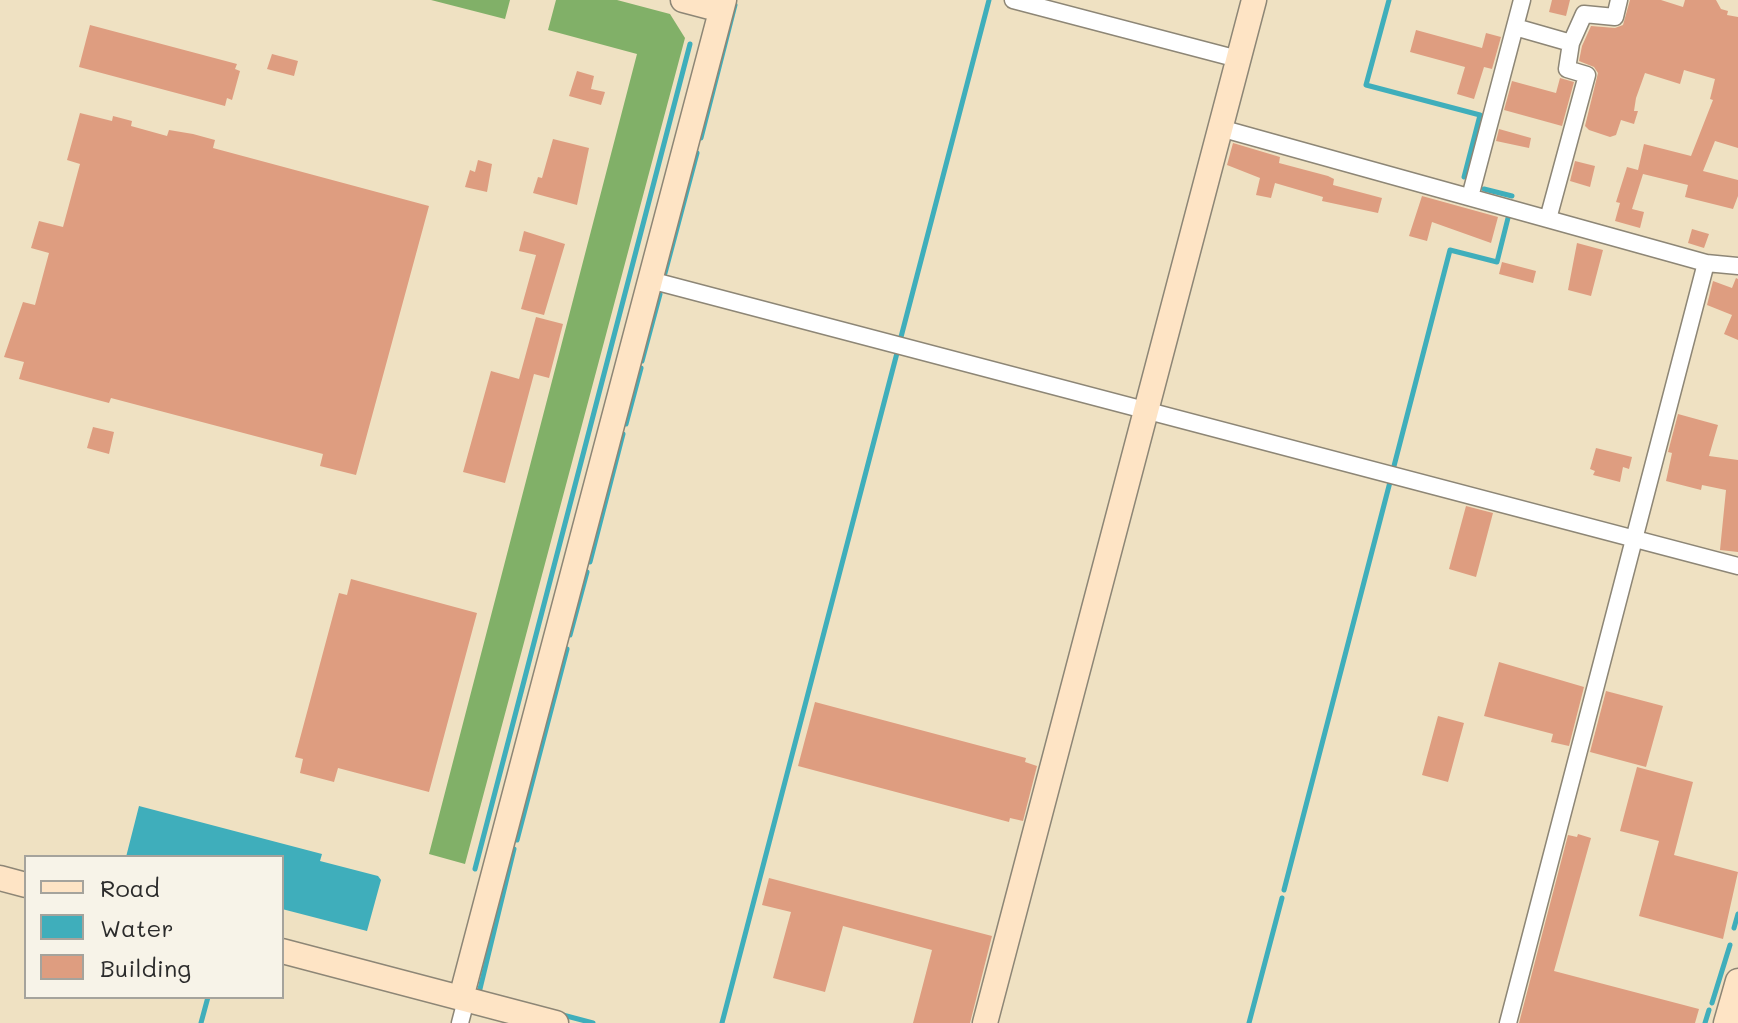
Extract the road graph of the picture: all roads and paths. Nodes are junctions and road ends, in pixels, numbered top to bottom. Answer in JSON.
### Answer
{"nodes":[{"id":1,"x":683,"y":0,"type":"edge"},
{"id":2,"x":1013,"y":0,"type":"edge"},
{"id":3,"x":1254,"y":0,"type":"edge"},
{"id":4,"x":1522,"y":0,"type":"edge"},
{"id":5,"x":1619,"y":0,"type":"edge"},
{"id":6,"x":722,"y":5,"type":"edge"},
{"id":7,"x":1515,"y":27,"type":"junction"},
{"id":8,"x":1571,"y":43,"type":"junction"},
{"id":9,"x":1238,"y":59,"type":"junction"},
{"id":10,"x":1220,"y":128,"type":"junction"},
{"id":11,"x":1470,"y":197,"type":"junction"},
{"id":12,"x":1548,"y":219,"type":"junction"},
{"id":13,"x":1706,"y":263,"type":"junction"},
{"id":14,"x":1738,"y":266,"type":"edge"},
{"id":15,"x":650,"y":280,"type":"junction"},
{"id":16,"x":1145,"y":411,"type":"junction"},
{"id":17,"x":1634,"y":539,"type":"junction"},
{"id":18,"x":1738,"y":566,"type":"edge"},
{"id":19,"x":0,"y":878,"type":"edge"},
{"id":20,"x":24,"y":884,"type":"edge"},
{"id":21,"x":284,"y":952,"type":"edge"},
{"id":22,"x":1738,"y":981,"type":"edge"},
{"id":23,"x":462,"y":1007,"type":"edge"},
{"id":24,"x":556,"y":1023,"type":"edge"},
{"id":25,"x":985,"y":1023,"type":"edge"},
{"id":26,"x":1508,"y":1023,"type":"edge"},
{"id":27,"x":1726,"y":1023,"type":"edge"}],
"edges":[{"from":1,"to":6,"type":"street"},
{"from":2,"to":9,"type":"street"},
{"from":3,"to":9,"type":"street"},
{"from":4,"to":7,"type":"street"},
{"from":5,"to":8,"type":"street"},
{"from":6,"to":15,"type":"street"},
{"from":7,"to":8,"type":"street"},
{"from":7,"to":11,"type":"street"},
{"from":8,"to":12,"type":"street"},
{"from":9,"to":10,"type":"street"},
{"from":10,"to":11,"type":"street"},
{"from":10,"to":16,"type":"street"},
{"from":11,"to":12,"type":"street"},
{"from":12,"to":13,"type":"street"},
{"from":13,"to":14,"type":"street"},
{"from":13,"to":17,"type":"street"},
{"from":15,"to":16,"type":"street"},
{"from":15,"to":23,"type":"street"},
{"from":16,"to":17,"type":"street"},
{"from":16,"to":25,"type":"street"},
{"from":17,"to":18,"type":"street"},
{"from":17,"to":26,"type":"street"},
{"from":19,"to":20,"type":"street"},
{"from":21,"to":23,"type":"street"},
{"from":22,"to":27,"type":"street"},
{"from":23,"to":24,"type":"street"}]}
